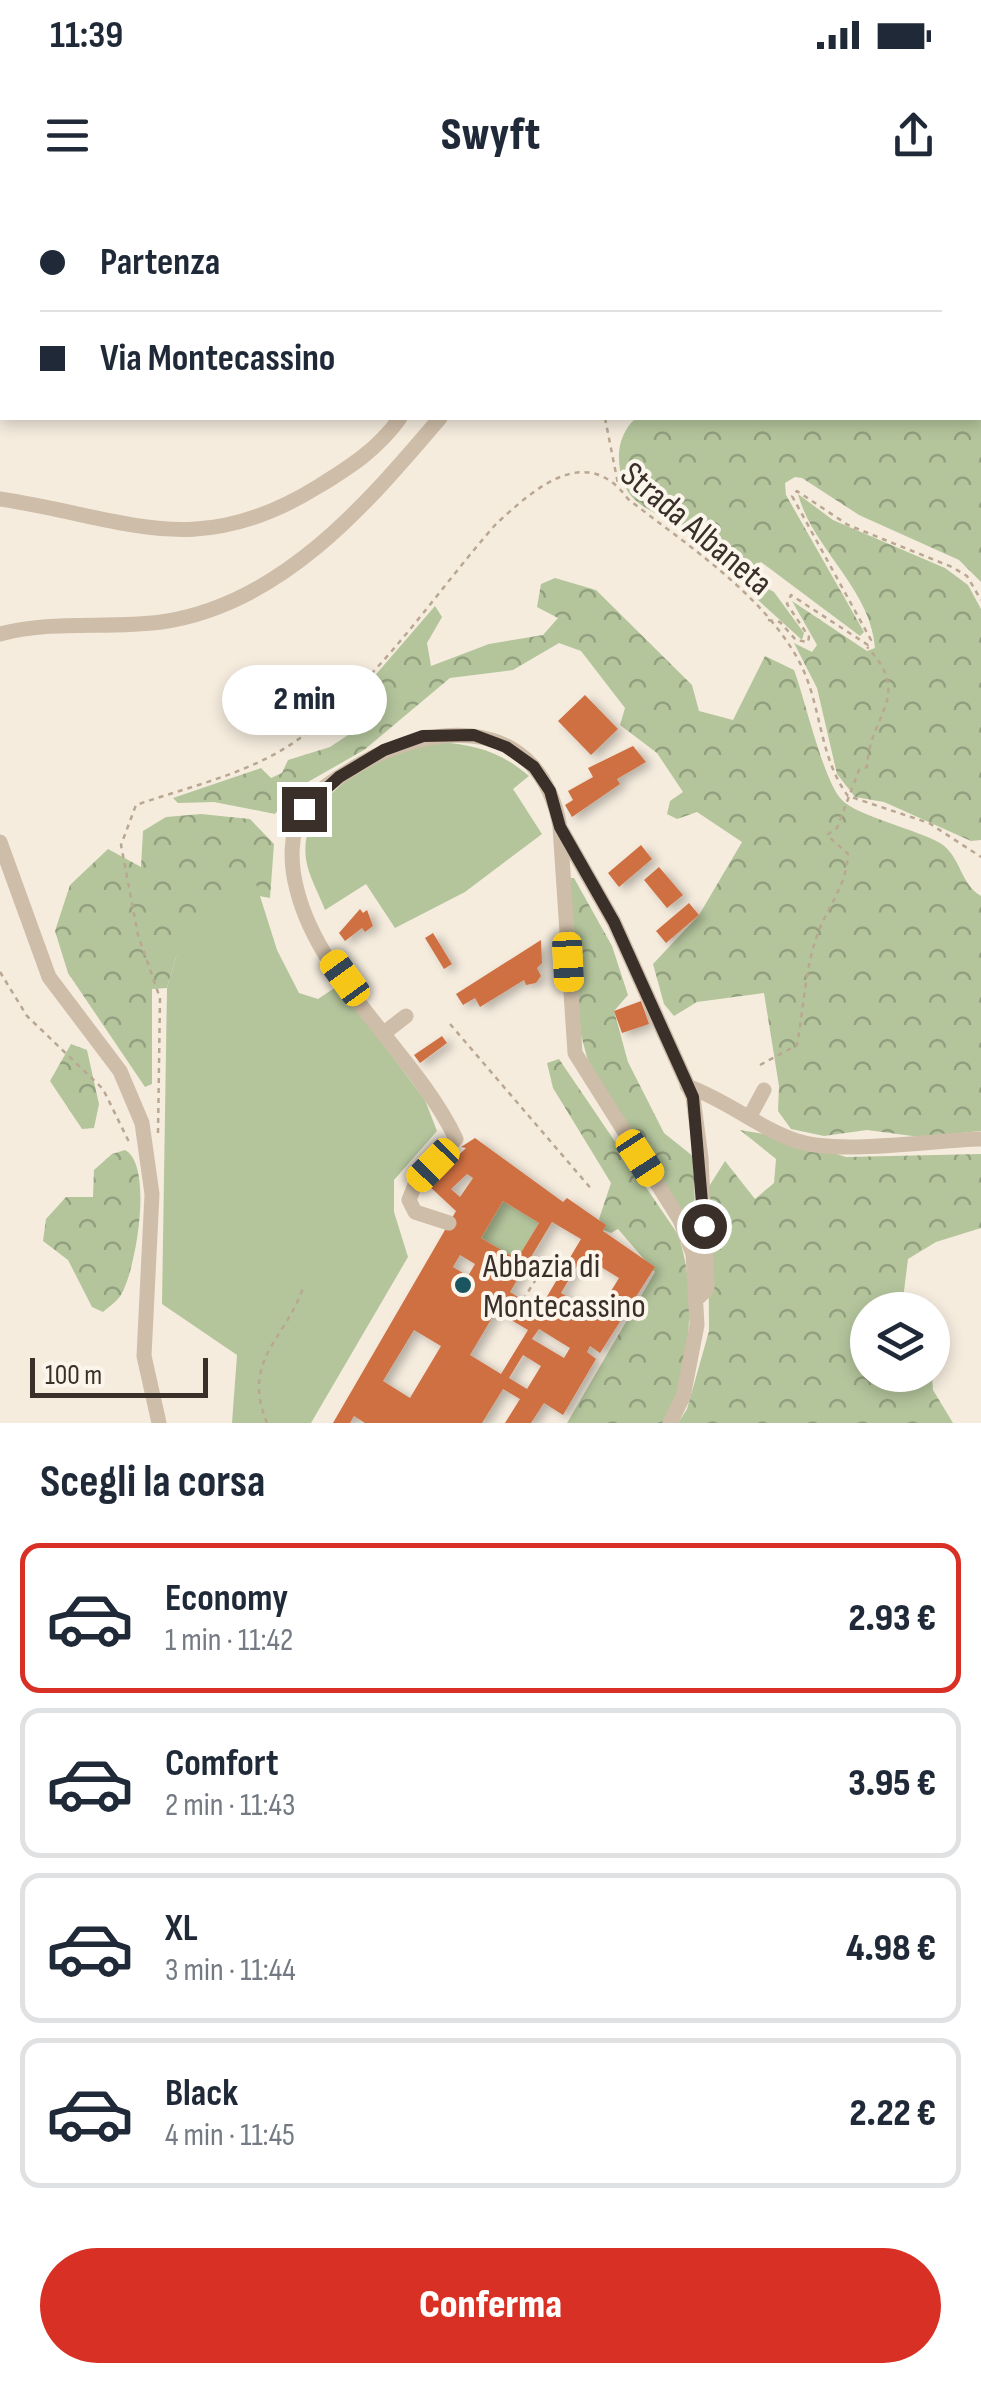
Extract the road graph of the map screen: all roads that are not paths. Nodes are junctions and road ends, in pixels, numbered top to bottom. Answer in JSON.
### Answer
{"nodes":[{"id":1,"x":398,"y":420,"type":"edge"},
{"id":2,"x":438,"y":420,"type":"edge"},
{"id":3,"x":0,"y":499,"type":"edge"},
{"id":4,"x":0,"y":634,"type":"edge"},
{"id":5,"x":560,"y":827,"type":"junction"},
{"id":6,"x":0,"y":842,"type":"edge"},
{"id":7,"x":406,"y":1016,"type":"dead end"},
{"id":8,"x":384,"y":1033,"type":"junction"},
{"id":9,"x":688,"y":1086,"type":"junction"},
{"id":10,"x":764,"y":1090,"type":"dead end"},
{"id":11,"x":750,"y":1116,"type":"junction"},
{"id":12,"x":981,"y":1139,"type":"edge"},
{"id":13,"x":449,"y":1223,"type":"dead end"},
{"id":14,"x":697,"y":1300,"type":"junction"},
{"id":15,"x":159,"y":1423,"type":"edge"},
{"id":16,"x":670,"y":1423,"type":"edge"}],
"edges":[{"from":1,"to":3,"type":"street"},
{"from":2,"to":4,"type":"street"},
{"from":5,"to":8,"type":"street"},
{"from":5,"to":9,"type":"street"},
{"from":5,"to":14,"type":"street"},
{"from":6,"to":15,"type":"street"},
{"from":7,"to":8,"type":"street"},
{"from":8,"to":13,"type":"street"},
{"from":9,"to":11,"type":"street"},
{"from":9,"to":14,"type":"street"},
{"from":10,"to":11,"type":"street"},
{"from":11,"to":12,"type":"street"},
{"from":14,"to":16,"type":"street"}]}
